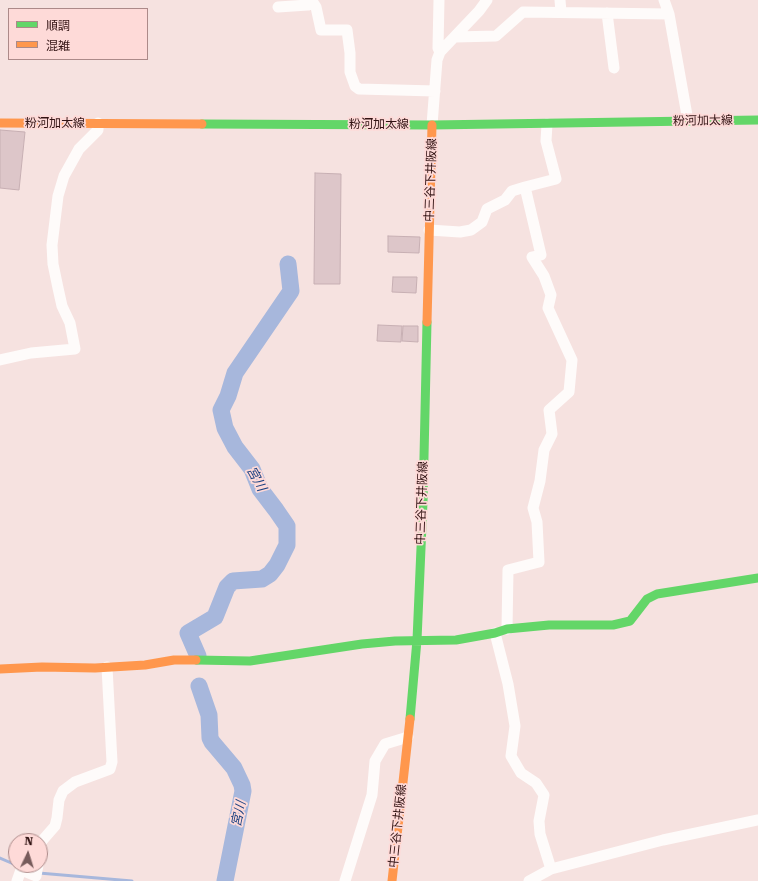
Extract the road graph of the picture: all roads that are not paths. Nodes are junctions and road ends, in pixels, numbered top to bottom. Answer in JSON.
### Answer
{"nodes":[{"id":1,"x":439,"y":0,"type":"edge"},
{"id":2,"x":487,"y":0,"type":"edge"},
{"id":3,"x":560,"y":0,"type":"edge"},
{"id":4,"x":664,"y":0,"type":"edge"},
{"id":5,"x":312,"y":1,"type":"edge"},
{"id":6,"x":278,"y":7,"type":"dead end"},
{"id":7,"x":561,"y":12,"type":"junction"},
{"id":8,"x":607,"y":13,"type":"junction"},
{"id":9,"x":669,"y":14,"type":"junction"},
{"id":10,"x":455,"y":37,"type":"junction"},
{"id":11,"x":440,"y":52,"type":"junction"},
{"id":12,"x":614,"y":68,"type":"dead end"},
{"id":13,"x":435,"y":91,"type":"junction"},
{"id":14,"x":758,"y":120,"type":"edge"},
{"id":15,"x":688,"y":121,"type":"junction"},
{"id":16,"x":0,"y":123,"type":"edge"},
{"id":17,"x":98,"y":123,"type":"junction"},
{"id":18,"x":547,"y":124,"type":"junction"},
{"id":19,"x":432,"y":125,"type":"junction"},
{"id":20,"x":524,"y":187,"type":"junction"},
{"id":21,"x":429,"y":230,"type":"junction"},
{"id":22,"x":0,"y":360,"type":"edge"},
{"id":23,"x":758,"y":578,"type":"edge"},
{"id":24,"x":507,"y":629,"type":"junction"},
{"id":25,"x":495,"y":633,"type":"junction"},
{"id":26,"x":417,"y":640,"type":"junction"},
{"id":27,"x":107,"y":667,"type":"junction"},
{"id":28,"x":0,"y":669,"type":"edge"},
{"id":29,"x":408,"y":737,"type":"junction"},
{"id":30,"x":758,"y":820,"type":"edge"},
{"id":31,"x":48,"y":834,"type":"edge"},
{"id":32,"x":551,"y":869,"type":"junction"},
{"id":33,"x":29,"y":873,"type":"edge"},
{"id":34,"x":37,"y":873,"type":"edge"},
{"id":35,"x":345,"y":881,"type":"edge"},
{"id":36,"x":392,"y":881,"type":"edge"},
{"id":37,"x":529,"y":881,"type":"edge"}],
"edges":[{"from":1,"to":11,"type":"street"},
{"from":2,"to":10,"type":"street"},
{"from":3,"to":7,"type":"street"},
{"from":4,"to":9,"type":"street"},
{"from":5,"to":6,"type":"street"},
{"from":5,"to":13,"type":"street"},
{"from":7,"to":8,"type":"street"},
{"from":7,"to":10,"type":"street"},
{"from":8,"to":9,"type":"street"},
{"from":8,"to":12,"type":"street"},
{"from":9,"to":15,"type":"street"},
{"from":10,"to":11,"type":"street"},
{"from":11,"to":13,"type":"street"},
{"from":13,"to":19,"type":"street"},
{"from":14,"to":15,"type":"main road","name":"粉河加太線"},
{"from":15,"to":18,"type":"main road","name":"粉河加太線"},
{"from":16,"to":17,"type":"main road","name":"粉河加太線"},
{"from":17,"to":19,"type":"main road","name":"粉河加太線"},
{"from":17,"to":22,"type":"street"},
{"from":18,"to":19,"type":"main road","name":"粉河加太線"},
{"from":18,"to":20,"type":"street"},
{"from":19,"to":21,"type":"main road","name":"中三谷下井阪線"},
{"from":20,"to":21,"type":"street"},
{"from":20,"to":24,"type":"street"},
{"from":21,"to":26,"type":"main road","name":"中三谷下井阪線"},
{"from":23,"to":24,"type":"main road"},
{"from":24,"to":25,"type":"main road"},
{"from":25,"to":26,"type":"main road"},
{"from":25,"to":32,"type":"street"},
{"from":26,"to":27,"type":"main road"},
{"from":26,"to":29,"type":"main road","name":"中三谷下井阪線"},
{"from":27,"to":28,"type":"main road"},
{"from":27,"to":31,"type":"street"},
{"from":29,"to":35,"type":"street"},
{"from":29,"to":36,"type":"main road","name":"中三谷下井阪線"},
{"from":30,"to":32,"type":"street"},
{"from":32,"to":37,"type":"street"},
{"from":33,"to":34,"type":"street"}]}
